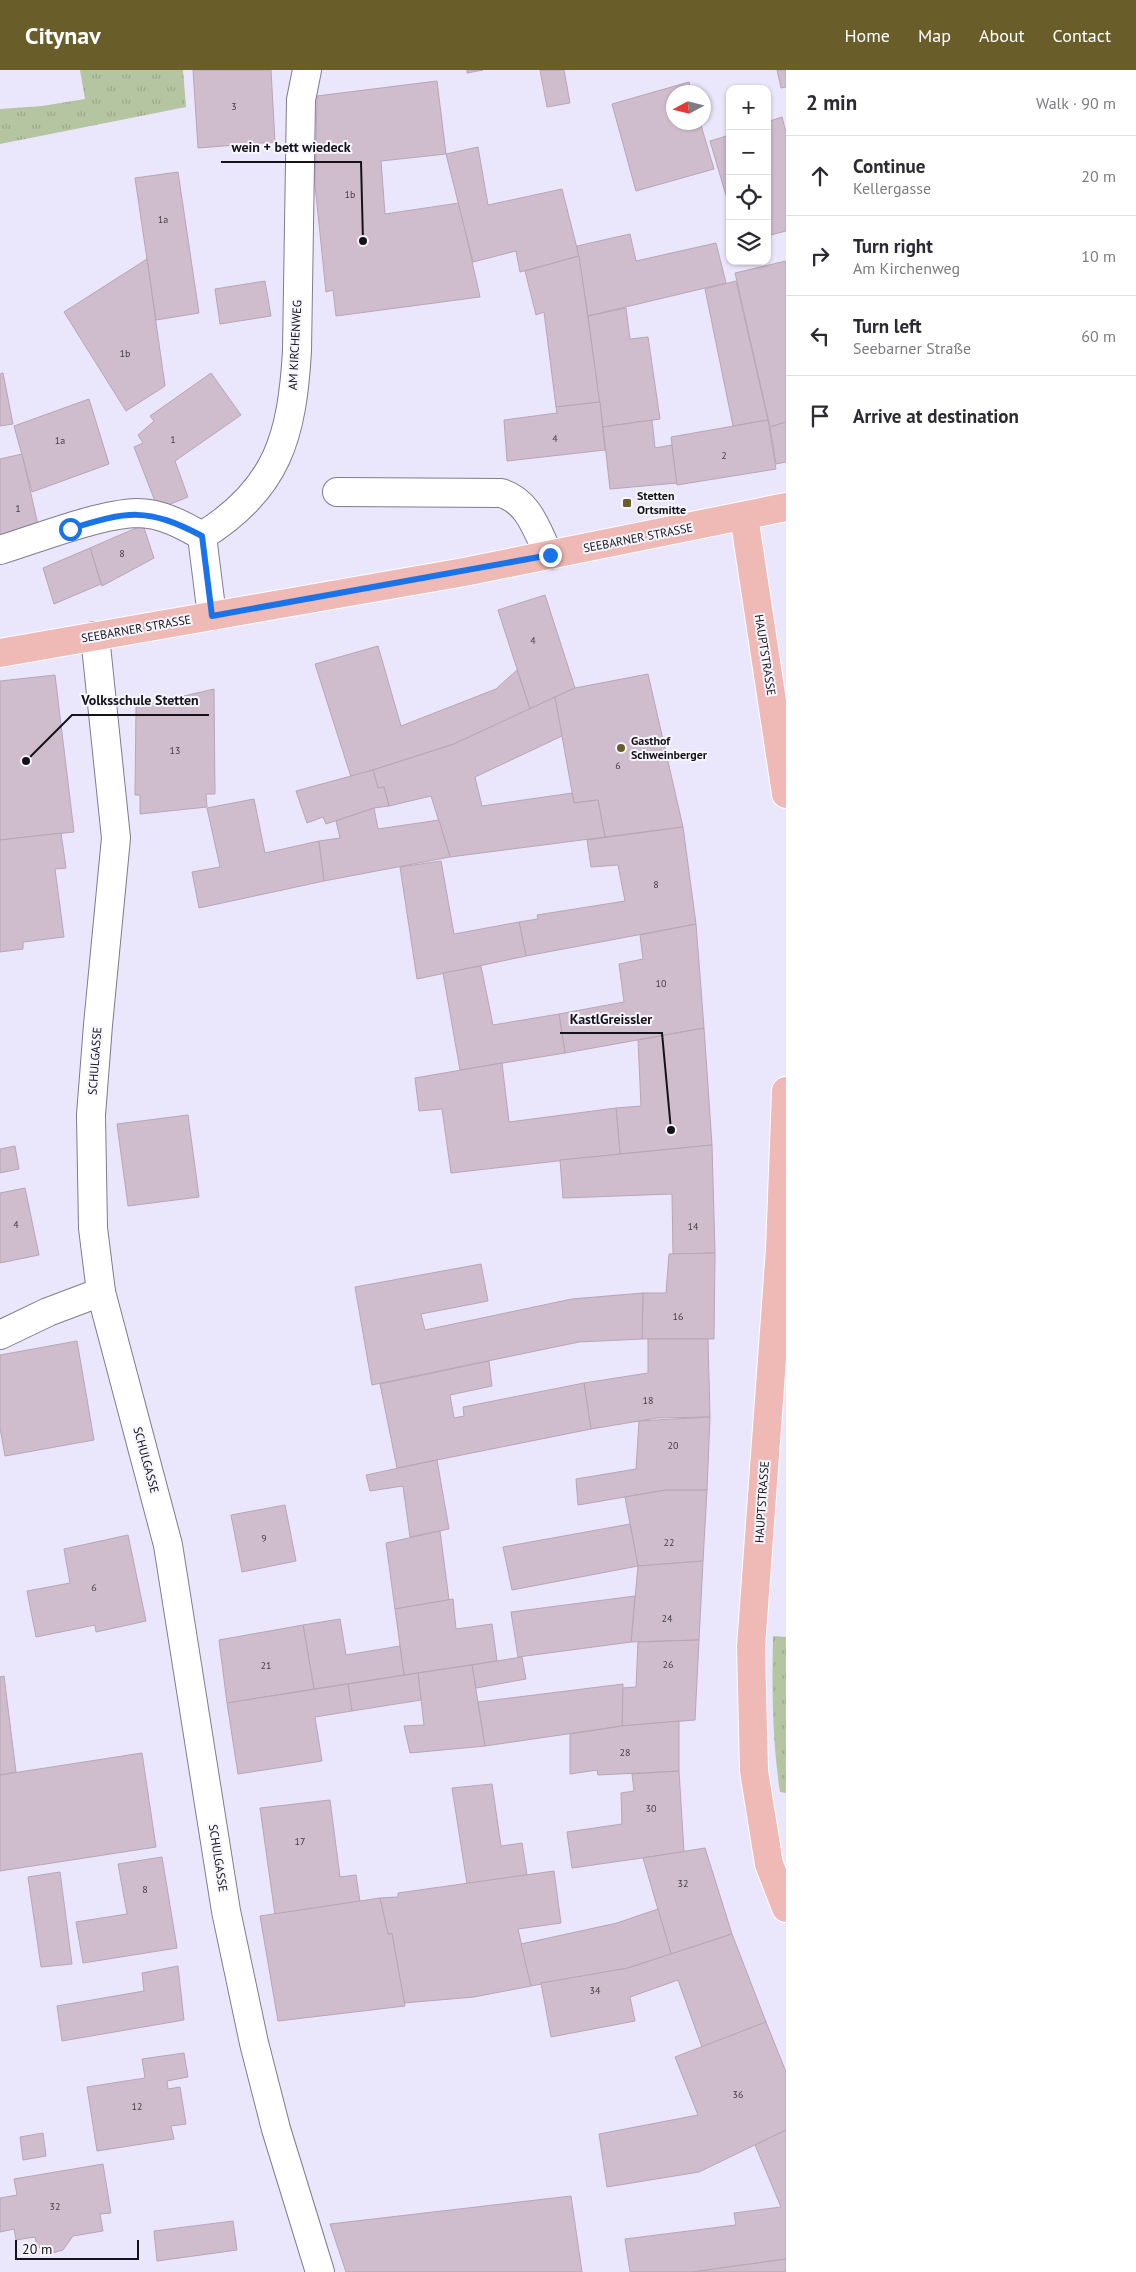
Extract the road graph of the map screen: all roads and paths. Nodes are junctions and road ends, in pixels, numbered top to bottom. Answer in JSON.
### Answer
{"nodes":[{"id":1,"x":307,"y":70,"type":"edge"},
{"id":2,"x":337,"y":492,"type":"dead end"},
{"id":3,"x":786,"y":507,"type":"edge"},
{"id":4,"x":744,"y":516,"type":"junction"},
{"id":5,"x":202,"y":536,"type":"junction"},
{"id":6,"x":0,"y":550,"type":"edge"},
{"id":7,"x":550,"y":555,"type":"junction"},
{"id":8,"x":212,"y":616,"type":"junction"},
{"id":9,"x":95,"y":636,"type":"junction"},
{"id":10,"x":0,"y":652,"type":"edge"},
{"id":11,"x":786,"y":794,"type":"edge"},
{"id":12,"x":786,"y":1091,"type":"edge"},
{"id":13,"x":783,"y":1249,"type":"edge"},
{"id":14,"x":101,"y":1292,"type":"junction"},
{"id":15,"x":0,"y":1335,"type":"edge"},
{"id":16,"x":778,"y":1862,"type":"edge"},
{"id":17,"x":786,"y":1908,"type":"edge"},
{"id":18,"x":320,"y":2272,"type":"edge"}],
"edges":[{"from":1,"to":5,"type":"street","name":"AM KIRCHENWEG"},
{"from":2,"to":7,"type":"street"},
{"from":3,"to":4,"type":"main road","name":"SEEBARNER STRASSE"},
{"from":4,"to":7,"type":"main road","name":"SEEBARNER STRASSE"},
{"from":4,"to":11,"type":"main road","name":"HAUPTSTRASSE"},
{"from":5,"to":6,"type":"street"},
{"from":5,"to":8,"type":"street"},
{"from":7,"to":8,"type":"main road","name":"SEEBARNER STRASSE"},
{"from":8,"to":9,"type":"main road","name":"SEEBARNER STRASSE"},
{"from":9,"to":10,"type":"main road","name":"SEEBARNER STRASSE"},
{"from":9,"to":14,"type":"street","name":"SCHULGASSE"},
{"from":12,"to":13,"type":"main road","name":"HAUPTSTRASSE"},
{"from":13,"to":16,"type":"main road","name":"HAUPTSTRASSE"},
{"from":14,"to":15,"type":"street"},
{"from":14,"to":18,"type":"street","name":"SCHULGASSE"},
{"from":16,"to":17,"type":"main road","name":"HAUPTSTRASSE"}]}
